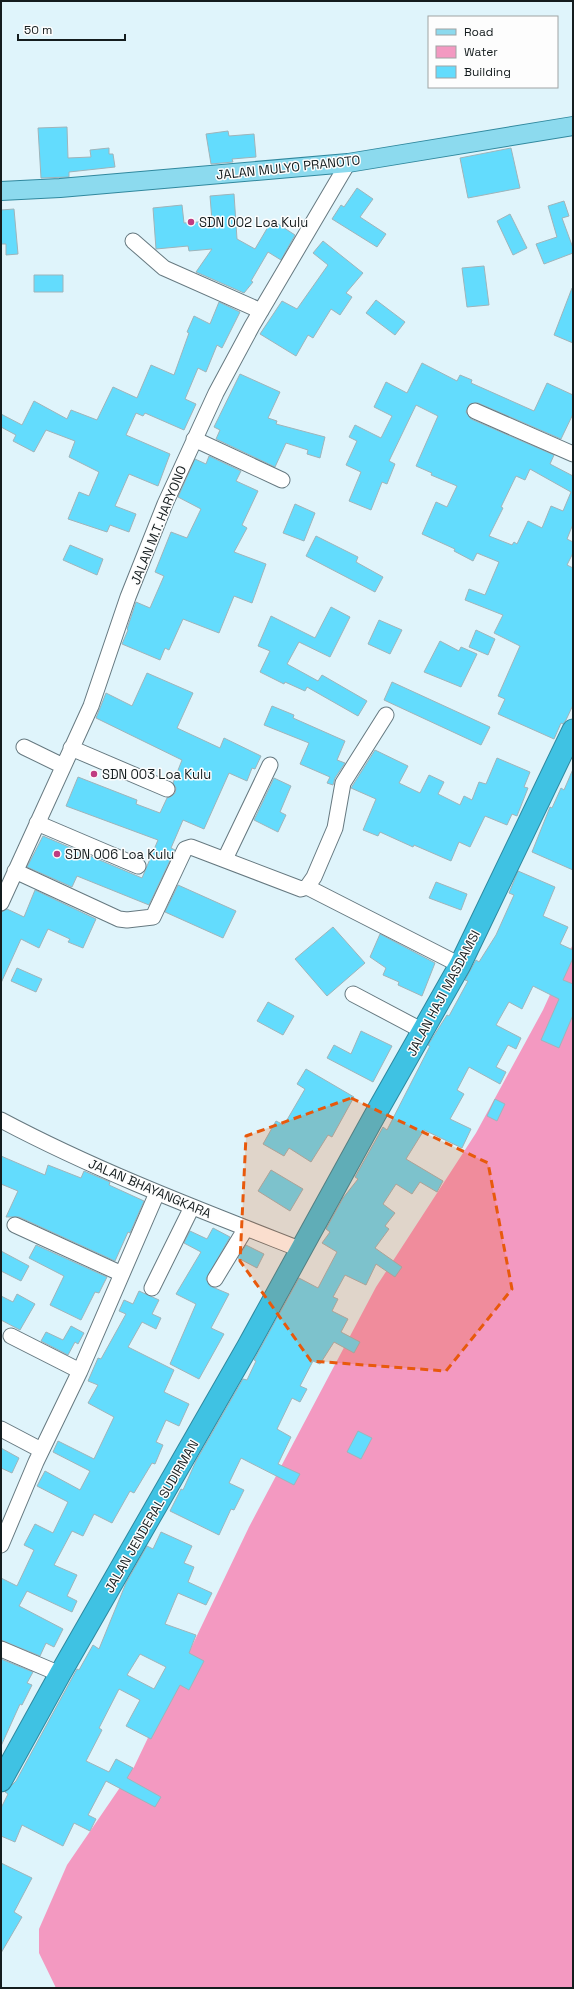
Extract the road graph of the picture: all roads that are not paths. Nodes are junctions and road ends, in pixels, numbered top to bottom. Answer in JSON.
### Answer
{"nodes":[{"id":1,"x":573,"y":126,"type":"edge"},
{"id":2,"x":348,"y":163,"type":"junction"},
{"id":3,"x":1,"y":190,"type":"edge"},
{"id":4,"x":133,"y":241,"type":"dead end"},
{"id":5,"x":261,"y":311,"type":"junction"},
{"id":6,"x":475,"y":411,"type":"dead end"},
{"id":7,"x":194,"y":439,"type":"junction"},
{"id":8,"x":573,"y":454,"type":"edge"},
{"id":9,"x":282,"y":480,"type":"dead end"},
{"id":10,"x":386,"y":715,"type":"dead end"},
{"id":11,"x":573,"y":730,"type":"edge"},
{"id":12,"x":24,"y":747,"type":"dead end"},
{"id":13,"x":71,"y":748,"type":"junction"},
{"id":14,"x":270,"y":765,"type":"dead end"},
{"id":15,"x":63,"y":766,"type":"junction"},
{"id":16,"x":167,"y":789,"type":"dead end"},
{"id":17,"x":37,"y":823,"type":"junction"},
{"id":18,"x":225,"y":859,"type":"junction"},
{"id":19,"x":138,"y":866,"type":"dead end"},
{"id":20,"x":15,"y":872,"type":"junction"},
{"id":21,"x":308,"y":887,"type":"junction"},
{"id":22,"x":1,"y":901,"type":"edge"},
{"id":23,"x":460,"y":965,"type":"junction"},
{"id":24,"x":353,"y":994,"type":"dead end"},
{"id":25,"x":423,"y":1031,"type":"junction"},
{"id":26,"x":1,"y":1120,"type":"edge"},
{"id":27,"x":158,"y":1192,"type":"junction"},
{"id":28,"x":192,"y":1207,"type":"junction"},
{"id":29,"x":15,"y":1225,"type":"dead end"},
{"id":30,"x":246,"y":1228,"type":"junction"},
{"id":31,"x":302,"y":1250,"type":"junction"},
{"id":32,"x":122,"y":1274,"type":"junction"},
{"id":33,"x":215,"y":1279,"type":"dead end"},
{"id":34,"x":152,"y":1288,"type":"dead end"},
{"id":35,"x":11,"y":1336,"type":"dead end"},
{"id":36,"x":80,"y":1371,"type":"junction"},
{"id":37,"x":1,"y":1429,"type":"edge"},
{"id":38,"x":41,"y":1450,"type":"junction"},
{"id":39,"x":1,"y":1545,"type":"edge"},
{"id":40,"x":1,"y":1649,"type":"edge"},
{"id":41,"x":60,"y":1674,"type":"junction"},
{"id":42,"x":1,"y":1781,"type":"edge"}],
"edges":[{"from":1,"to":2,"type":"main road","name":"JALAN MULYO PRANOTO"},
{"from":2,"to":3,"type":"main road","name":"JALAN MULYO PRANOTO"},
{"from":2,"to":5,"type":"street","name":"JALAN M.T. HARYONO"},
{"from":4,"to":5,"type":"street"},
{"from":5,"to":7,"type":"street","name":"JALAN M.T. HARYONO"},
{"from":6,"to":8,"type":"street"},
{"from":7,"to":9,"type":"street"},
{"from":7,"to":13,"type":"street","name":"JALAN M.T. HARYONO"},
{"from":10,"to":21,"type":"street"},
{"from":11,"to":23,"type":"highway","name":"JALAN HAJI MASDAMSI"},
{"from":12,"to":15,"type":"street"},
{"from":13,"to":15,"type":"street","name":"JALAN M.T. HARYONO"},
{"from":13,"to":16,"type":"street"},
{"from":14,"to":18,"type":"street"},
{"from":15,"to":17,"type":"street","name":"JALAN M.T. HARYONO"},
{"from":17,"to":19,"type":"street"},
{"from":17,"to":20,"type":"street","name":"JALAN M.T. HARYONO"},
{"from":18,"to":20,"type":"street"},
{"from":18,"to":21,"type":"street"},
{"from":20,"to":22,"type":"street","name":"JALAN M.T. HARYONO"},
{"from":21,"to":23,"type":"street"},
{"from":23,"to":25,"type":"highway","name":"JALAN HAJI MASDAMSI"},
{"from":24,"to":25,"type":"street"},
{"from":25,"to":31,"type":"highway","name":"JALAN HAJI MASDAMSI"},
{"from":26,"to":27,"type":"street","name":"JALAN BHAYANGKARA"},
{"from":27,"to":28,"type":"street","name":"JALAN BHAYANGKARA"},
{"from":27,"to":32,"type":"street"},
{"from":28,"to":30,"type":"street","name":"JALAN BHAYANGKARA"},
{"from":28,"to":34,"type":"street"},
{"from":29,"to":32,"type":"street"},
{"from":30,"to":31,"type":"street","name":"JALAN BHAYANGKARA"},
{"from":30,"to":33,"type":"street"},
{"from":31,"to":41,"type":"highway","name":"JALAN JENDERAL SUDIRMAN"},
{"from":32,"to":36,"type":"street"},
{"from":35,"to":36,"type":"street"},
{"from":36,"to":38,"type":"street"},
{"from":37,"to":38,"type":"street"},
{"from":38,"to":39,"type":"street"},
{"from":40,"to":41,"type":"street"},
{"from":41,"to":42,"type":"highway","name":"JALAN JENDERAL SUDIRMAN"}]}
